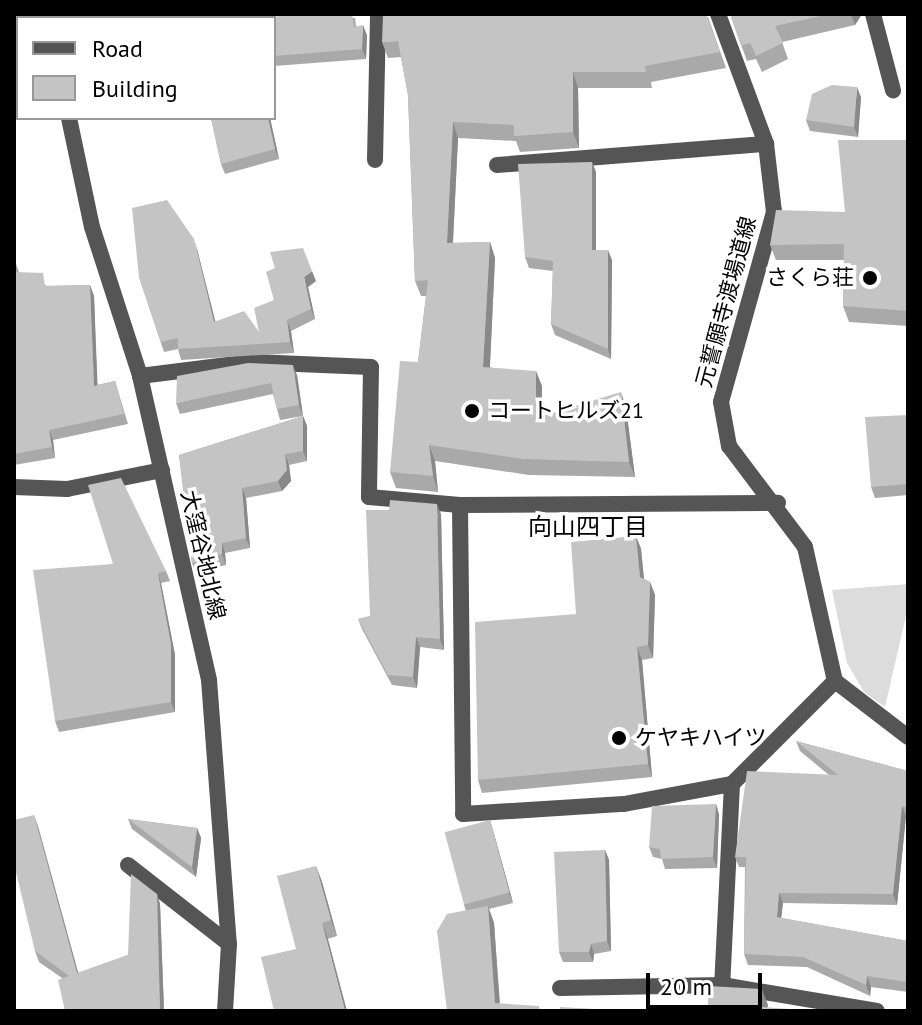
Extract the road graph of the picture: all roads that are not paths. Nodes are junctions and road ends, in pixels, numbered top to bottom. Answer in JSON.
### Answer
{"nodes":[{"id":1,"x":378,"y":14,"type":"edge"},
{"id":2,"x":718,"y":14,"type":"edge"},
{"id":3,"x":873,"y":14,"type":"edge"},
{"id":4,"x":893,"y":90,"type":"dead end"},
{"id":5,"x":69,"y":120,"type":"edge"},
{"id":6,"x":766,"y":144,"type":"junction"},
{"id":7,"x":375,"y":160,"type":"dead end"},
{"id":8,"x":497,"y":165,"type":"dead end"},
{"id":9,"x":140,"y":376,"type":"junction"},
{"id":10,"x":162,"y":470,"type":"junction"},
{"id":11,"x":14,"y":487,"type":"edge"},
{"id":12,"x":778,"y":503,"type":"junction"},
{"id":13,"x":460,"y":505,"type":"junction"},
{"id":14,"x":835,"y":681,"type":"junction"},
{"id":15,"x":908,"y":737,"type":"edge"},
{"id":16,"x":732,"y":784,"type":"junction"},
{"id":17,"x":128,"y":865,"type":"dead end"},
{"id":18,"x":229,"y":944,"type":"junction"},
{"id":19,"x":722,"y":985,"type":"junction"},
{"id":20,"x":560,"y":988,"type":"dead end"},
{"id":21,"x":225,"y":1011,"type":"edge"},
{"id":22,"x":877,"y":1011,"type":"edge"}],
"edges":[{"from":1,"to":7,"type":"street"},
{"from":2,"to":6,"type":"street","name":"元誓願寺渡場道線"},
{"from":3,"to":4,"type":"street"},
{"from":5,"to":9,"type":"street","name":"大窪谷地北線"},
{"from":6,"to":8,"type":"street"},
{"from":6,"to":12,"type":"street","name":"元誓願寺渡場道線"},
{"from":9,"to":10,"type":"street","name":"大窪谷地北線"},
{"from":9,"to":13,"type":"street"},
{"from":10,"to":11,"type":"street"},
{"from":10,"to":18,"type":"street","name":"大窪谷地北線"},
{"from":12,"to":13,"type":"street"},
{"from":12,"to":14,"type":"street","name":"元誓願寺渡場道線"},
{"from":13,"to":16,"type":"street"},
{"from":14,"to":15,"type":"street"},
{"from":14,"to":16,"type":"street"},
{"from":16,"to":19,"type":"street"},
{"from":17,"to":18,"type":"street"},
{"from":18,"to":21,"type":"street","name":"大窪谷地北線"},
{"from":19,"to":20,"type":"street"},
{"from":19,"to":22,"type":"street"}]}
